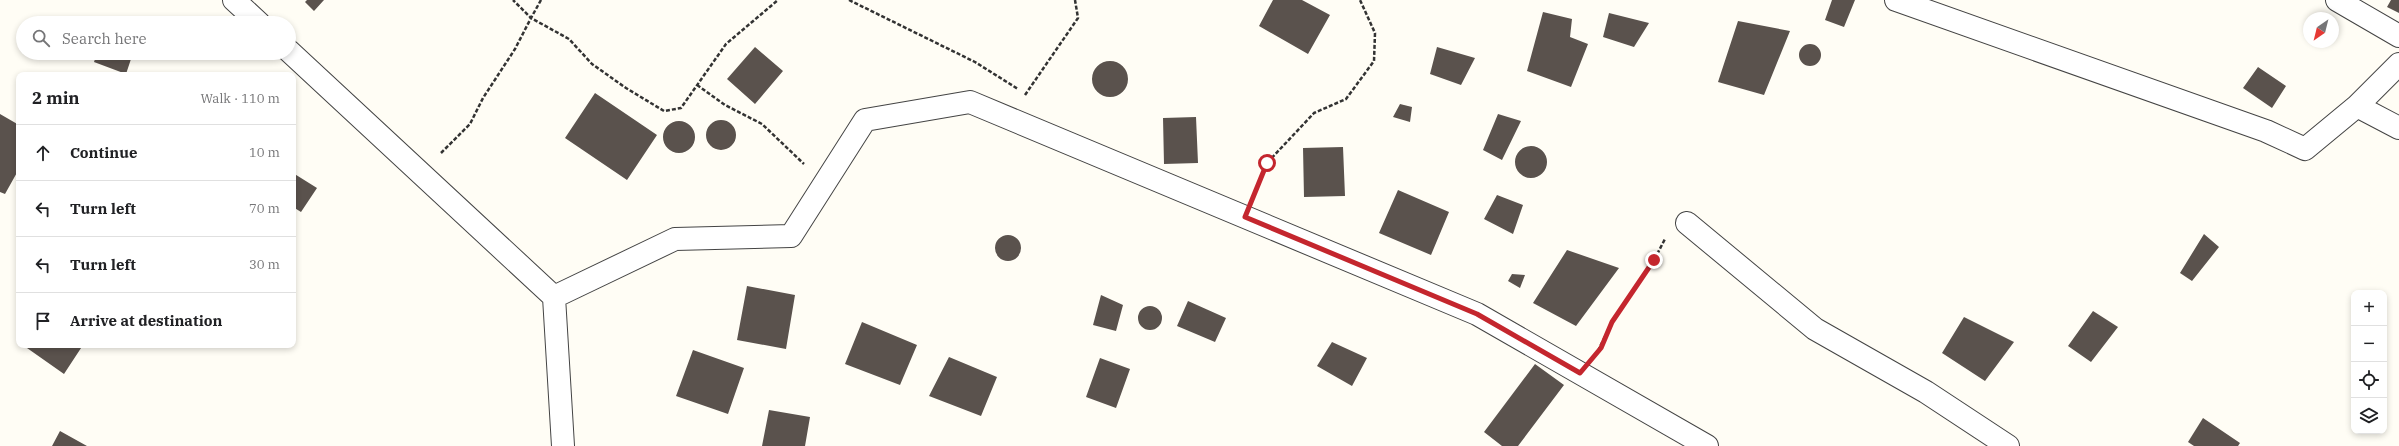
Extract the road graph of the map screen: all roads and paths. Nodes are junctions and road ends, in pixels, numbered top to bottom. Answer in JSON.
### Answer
{"nodes":[{"id":1,"x":234,"y":0,"type":"edge"},
{"id":2,"x":513,"y":0,"type":"edge"},
{"id":3,"x":541,"y":0,"type":"edge"},
{"id":4,"x":778,"y":0,"type":"edge"},
{"id":5,"x":849,"y":0,"type":"edge"},
{"id":6,"x":1075,"y":0,"type":"edge"},
{"id":7,"x":1360,"y":0,"type":"edge"},
{"id":8,"x":1896,"y":0,"type":"edge"},
{"id":9,"x":2337,"y":0,"type":"edge"},
{"id":10,"x":251,"y":16,"type":"edge"},
{"id":11,"x":531,"y":18,"type":"junction"},
{"id":12,"x":2399,"y":36,"type":"edge"},
{"id":13,"x":296,"y":58,"type":"edge"},
{"id":14,"x":2399,"y":64,"type":"edge"},
{"id":15,"x":697,"y":85,"type":"junction"},
{"id":16,"x":1026,"y":94,"type":"junction"},
{"id":17,"x":2357,"y":106,"type":"junction"},
{"id":18,"x":1011,"y":120,"type":"junction"},
{"id":19,"x":2399,"y":128,"type":"edge"},
{"id":20,"x":420,"y":173,"type":"junction"},
{"id":21,"x":825,"y":183,"type":"junction"},
{"id":22,"x":1245,"y":217,"type":"junction"},
{"id":23,"x":1687,"y":223,"type":"dead end"},
{"id":24,"x":1668,"y":233,"type":"dead end"},
{"id":25,"x":554,"y":297,"type":"junction"},
{"id":26,"x":1580,"y":373,"type":"junction"},
{"id":27,"x":563,"y":446,"type":"edge"},
{"id":28,"x":1707,"y":446,"type":"edge"},
{"id":29,"x":2008,"y":446,"type":"edge"}],
"edges":[{"from":1,"to":10,"type":"street"},
{"from":2,"to":11,"type":"path"},
{"from":3,"to":11,"type":"path"},
{"from":4,"to":15,"type":"path"},
{"from":5,"to":16,"type":"path"},
{"from":6,"to":16,"type":"path"},
{"from":7,"to":22,"type":"path"},
{"from":8,"to":17,"type":"street"},
{"from":9,"to":12,"type":"street"},
{"from":11,"to":15,"type":"path"},
{"from":11,"to":20,"type":"path"},
{"from":13,"to":20,"type":"street"},
{"from":14,"to":17,"type":"street"},
{"from":15,"to":21,"type":"path"},
{"from":16,"to":18,"type":"path"},
{"from":17,"to":19,"type":"street"},
{"from":18,"to":21,"type":"street"},
{"from":18,"to":22,"type":"street"},
{"from":20,"to":25,"type":"street"},
{"from":21,"to":25,"type":"street"},
{"from":22,"to":26,"type":"street"},
{"from":23,"to":29,"type":"street"},
{"from":24,"to":26,"type":"path"},
{"from":25,"to":27,"type":"street"},
{"from":26,"to":28,"type":"street"}]}
